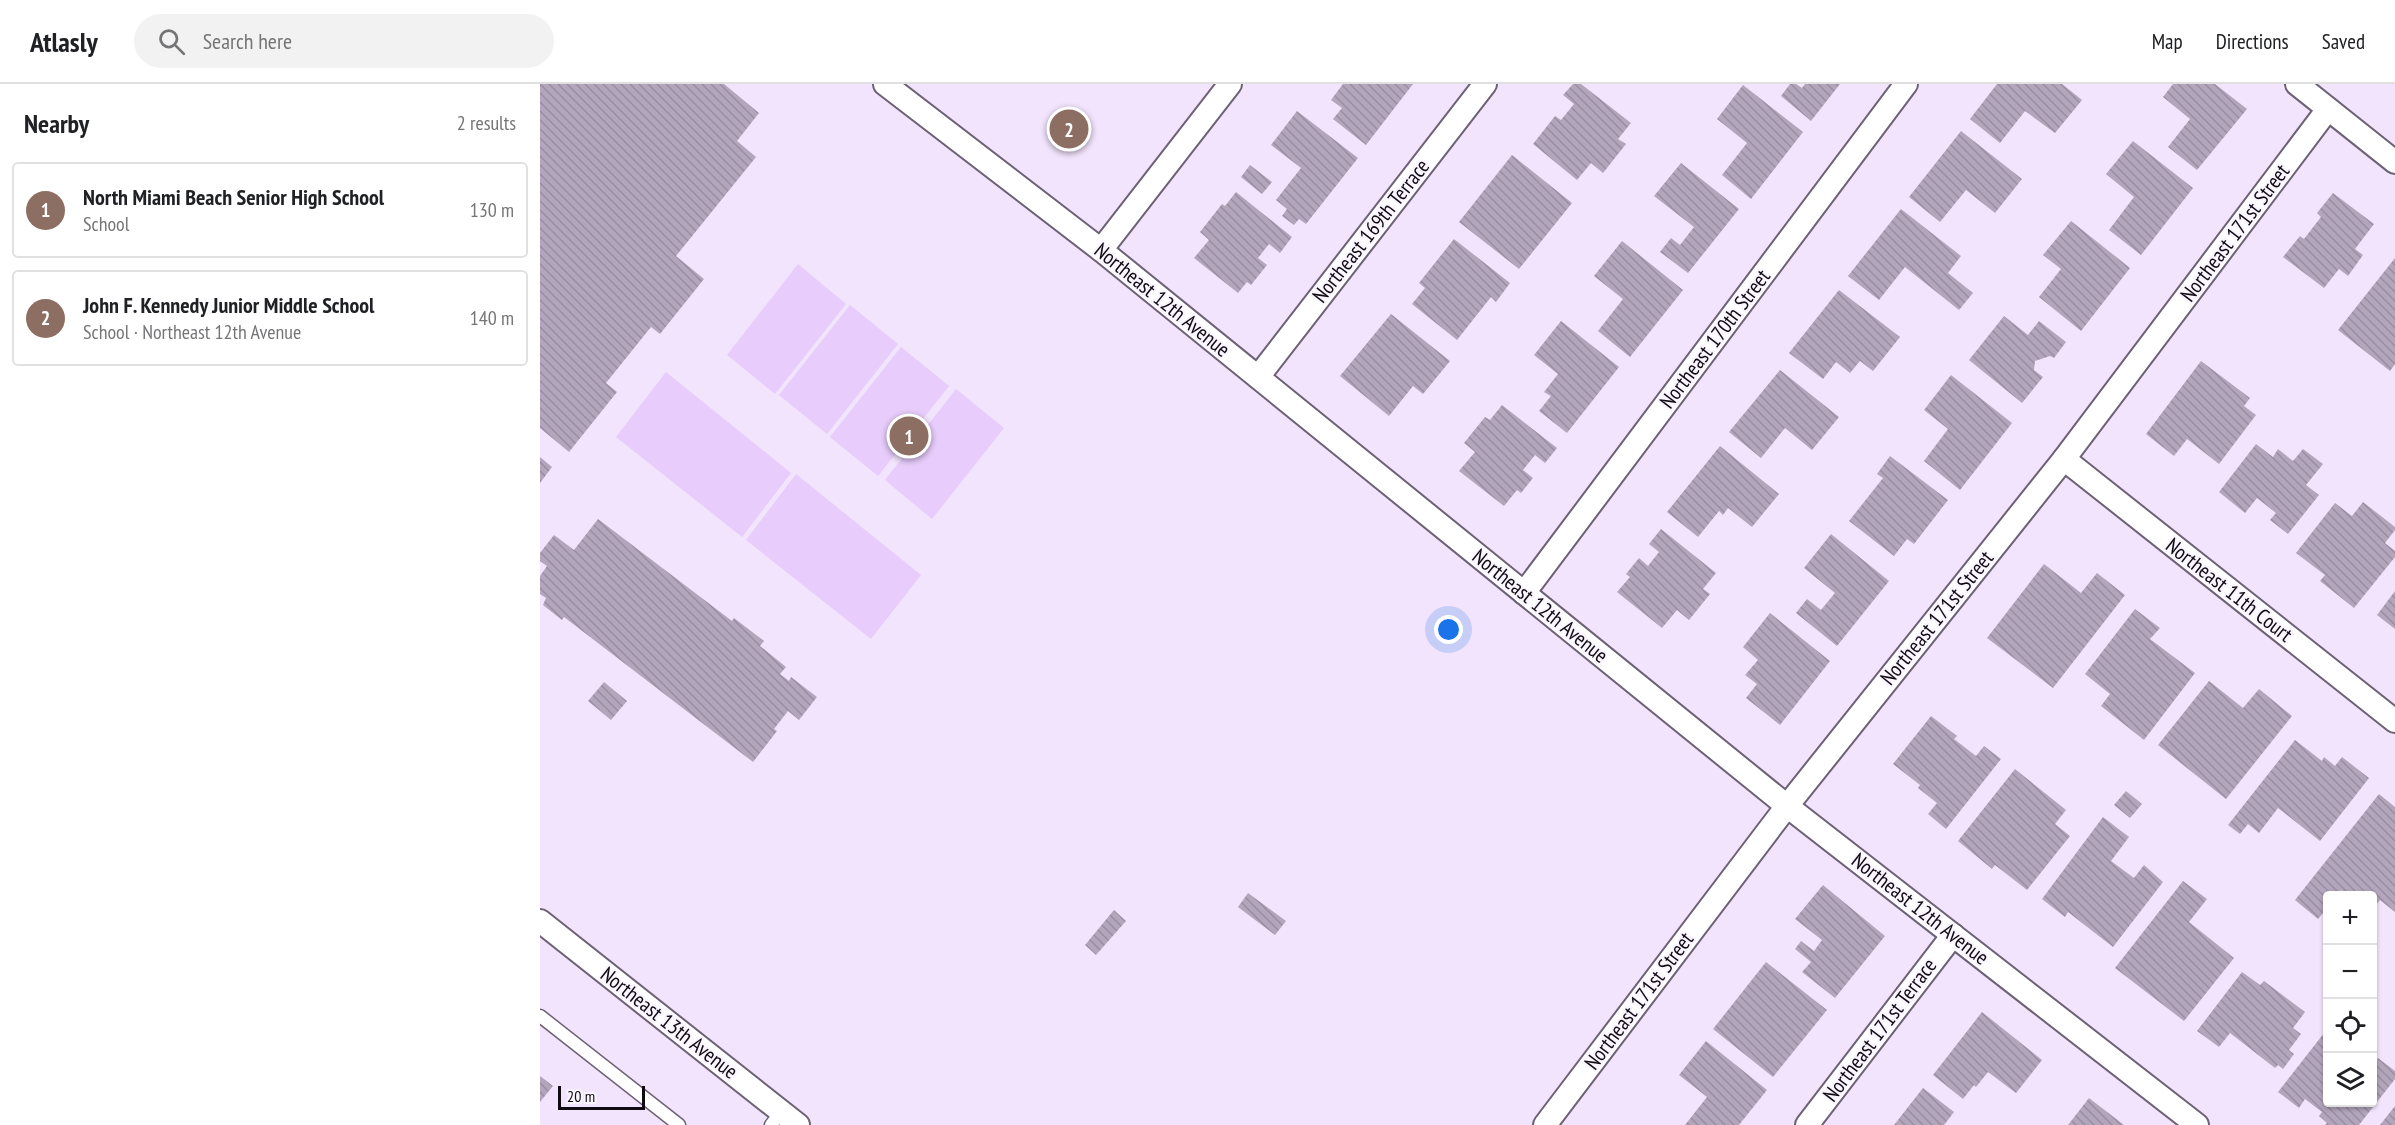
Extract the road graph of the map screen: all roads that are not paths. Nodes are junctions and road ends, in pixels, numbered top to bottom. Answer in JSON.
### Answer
{"nodes":[{"id":1,"x":885,"y":84,"type":"edge"},
{"id":2,"x":1230,"y":84,"type":"edge"},
{"id":3,"x":1485,"y":84,"type":"edge"},
{"id":4,"x":1906,"y":84,"type":"edge"},
{"id":5,"x":2297,"y":84,"type":"edge"},
{"id":6,"x":2328,"y":109,"type":"junction"},
{"id":7,"x":2395,"y":162,"type":"edge"},
{"id":8,"x":1101,"y":250,"type":"junction"},
{"id":9,"x":1258,"y":377,"type":"junction"},
{"id":10,"x":2064,"y":459,"type":"junction"},
{"id":11,"x":1524,"y":593,"type":"junction"},
{"id":12,"x":2395,"y":721,"type":"edge"},
{"id":13,"x":1787,"y":806,"type":"junction"},
{"id":14,"x":540,"y":921,"type":"edge"},
{"id":15,"x":1953,"y":935,"type":"junction"},
{"id":16,"x":540,"y":1016,"type":"edge"},
{"id":17,"x":784,"y":1121,"type":"edge"},
{"id":18,"x":680,"y":1125,"type":"edge"},
{"id":19,"x":1545,"y":1125,"type":"edge"},
{"id":20,"x":1807,"y":1125,"type":"edge"},
{"id":21,"x":2197,"y":1125,"type":"edge"}],
"edges":[{"from":1,"to":8,"type":"street","name":"Northeast 12th Avenue"},
{"from":2,"to":8,"type":"street"},
{"from":3,"to":9,"type":"street","name":"Northeast 169th Terrace"},
{"from":4,"to":11,"type":"street","name":"Northeast 170th Street"},
{"from":5,"to":6,"type":"street"},
{"from":6,"to":7,"type":"street"},
{"from":6,"to":10,"type":"street","name":"Northeast 171st Street"},
{"from":8,"to":9,"type":"street","name":"Northeast 12th Avenue"},
{"from":9,"to":11,"type":"street","name":"Northeast 12th Avenue"},
{"from":10,"to":12,"type":"street","name":"Northeast 11th Court"},
{"from":10,"to":13,"type":"street","name":"Northeast 171st Street"},
{"from":11,"to":13,"type":"street","name":"Northeast 12th Avenue"},
{"from":13,"to":15,"type":"street","name":"Northeast 12th Avenue"},
{"from":13,"to":19,"type":"street","name":"Northeast 171st Street"},
{"from":14,"to":17,"type":"street","name":"Northeast 13th Avenue"},
{"from":15,"to":20,"type":"street","name":"Northeast 171st Terrace"},
{"from":15,"to":21,"type":"street","name":"Northeast 12th Avenue"},
{"from":16,"to":18,"type":"lane"}]}
